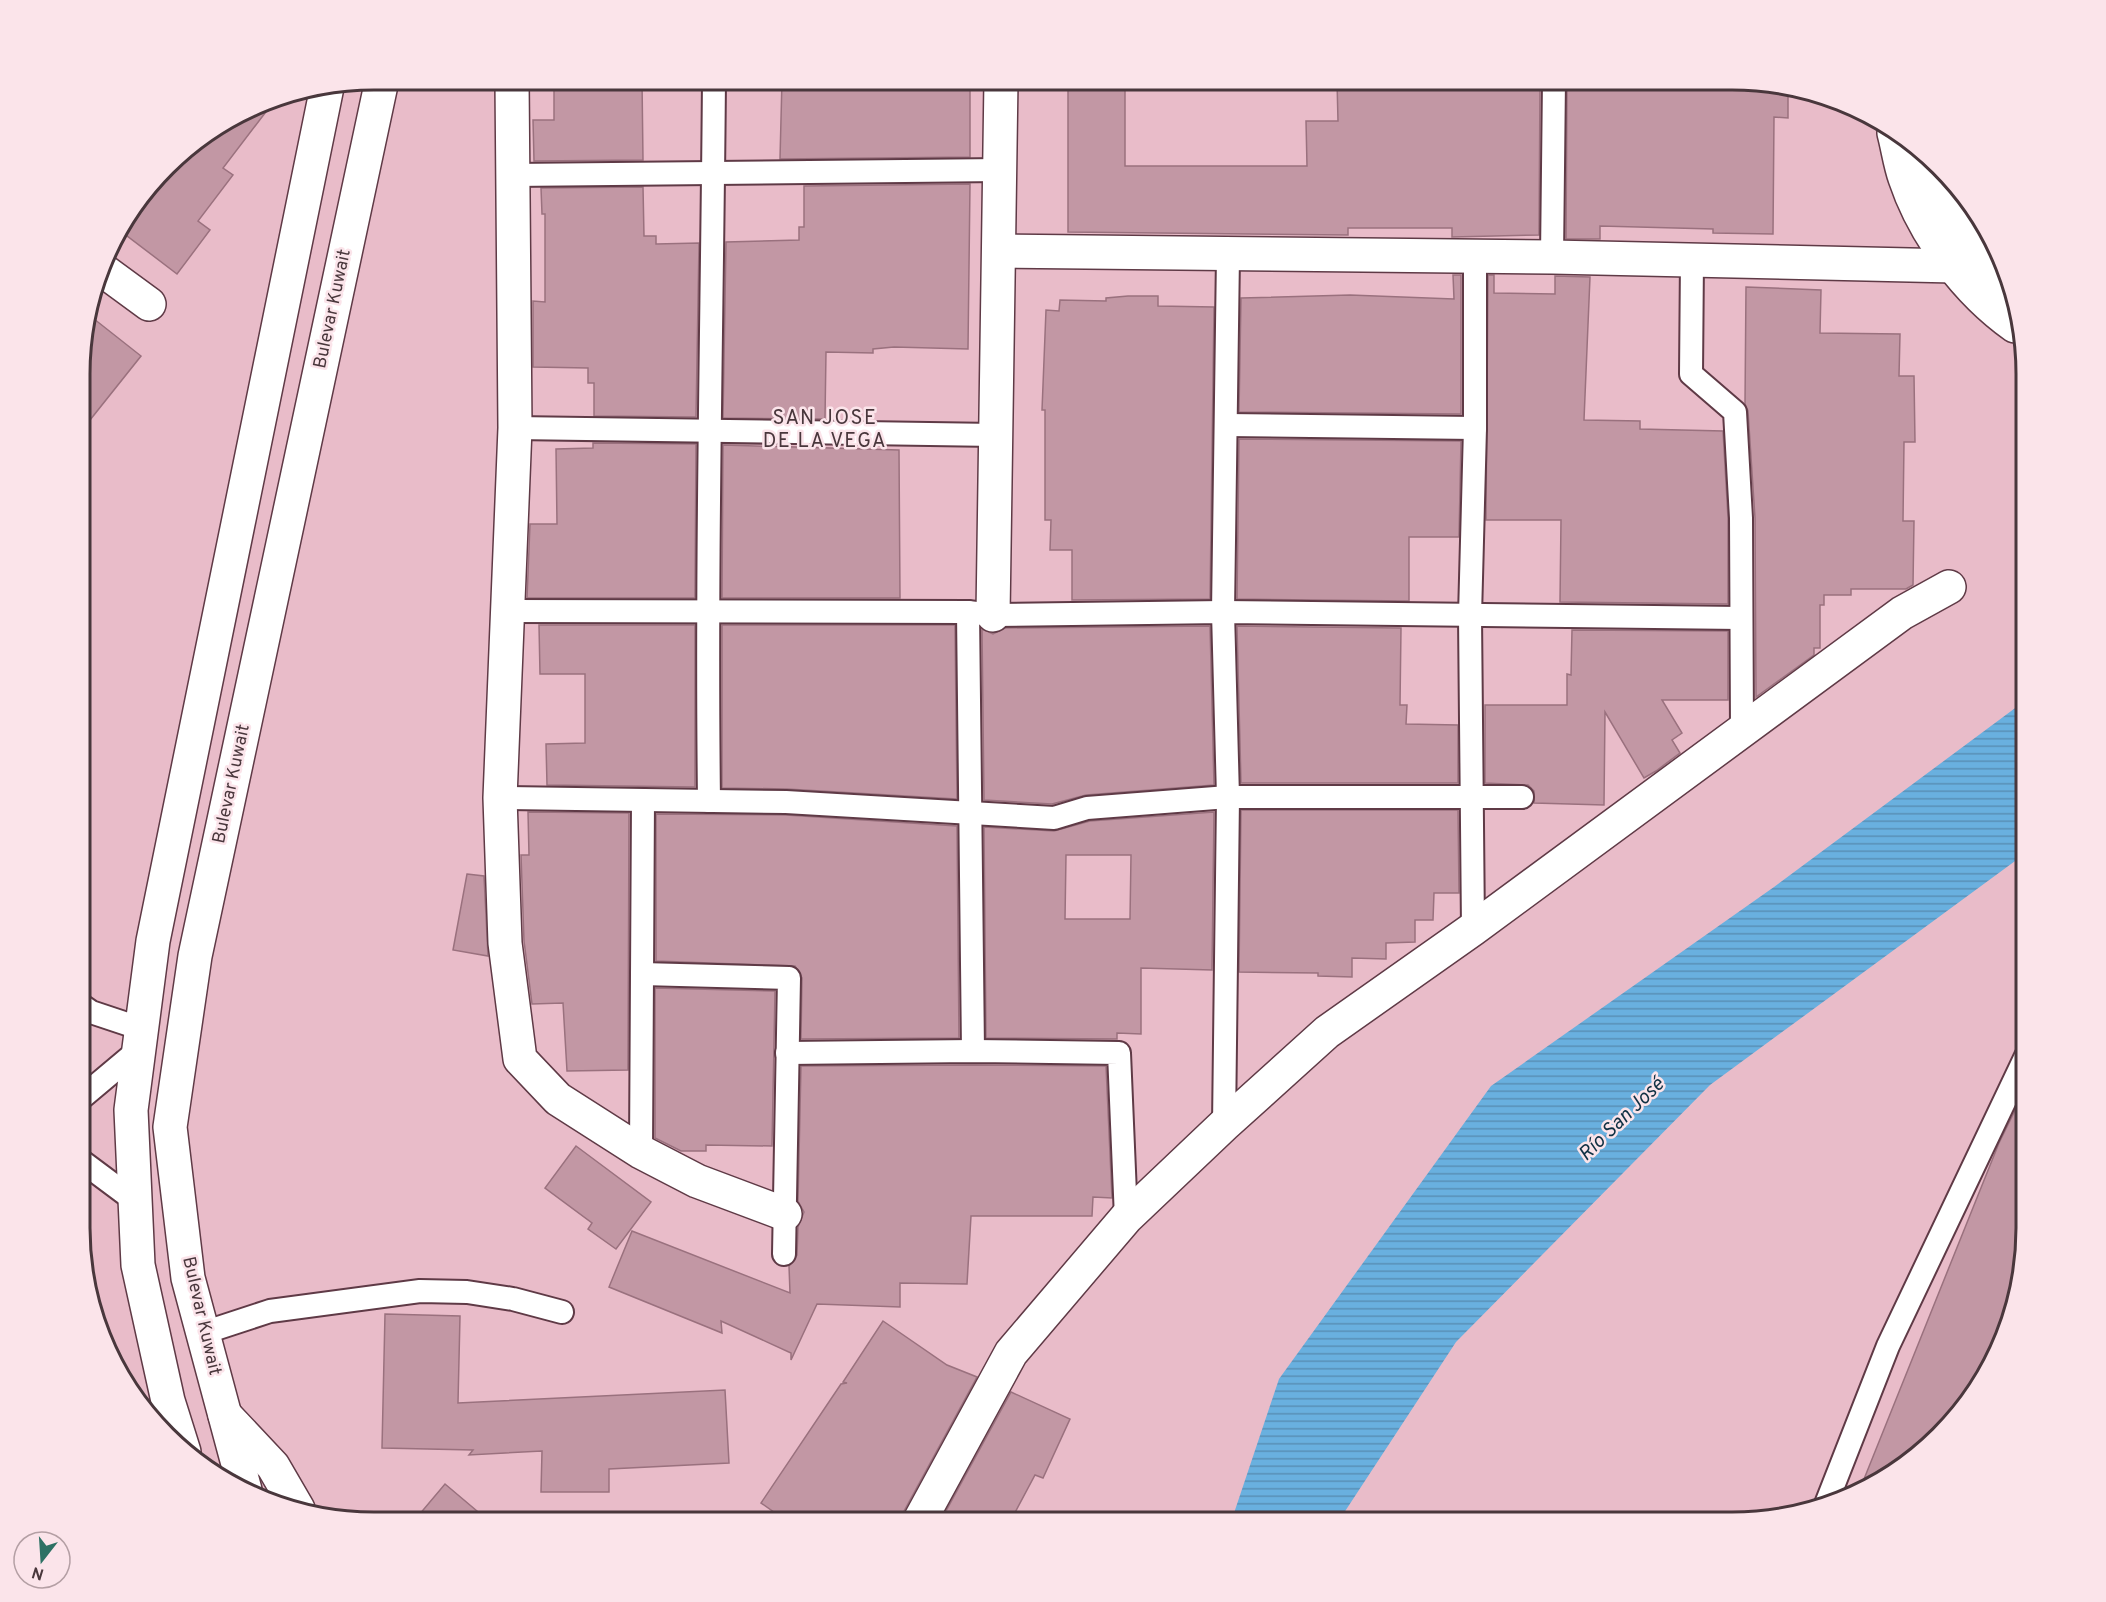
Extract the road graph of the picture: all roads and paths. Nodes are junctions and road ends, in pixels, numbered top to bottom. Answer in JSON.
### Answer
{"nodes":[{"id":1,"x":380,"y":90,"type":"edge"},
{"id":2,"x":512,"y":90,"type":"edge"},
{"id":3,"x":714,"y":90,"type":"edge"},
{"id":4,"x":1001,"y":90,"type":"edge"},
{"id":5,"x":1554,"y":90,"type":"edge"},
{"id":6,"x":326,"y":94,"type":"edge"},
{"id":7,"x":1896,"y":143,"type":"edge"},
{"id":8,"x":1001,"y":170,"type":"junction"},
{"id":9,"x":1931,"y":171,"type":"edge"},
{"id":10,"x":713,"y":172,"type":"junction"},
{"id":11,"x":512,"y":175,"type":"junction"},
{"id":12,"x":999,"y":251,"type":"junction"},
{"id":13,"x":1228,"y":255,"type":"junction"},
{"id":14,"x":1552,"y":257,"type":"junction"},
{"id":15,"x":1475,"y":258,"type":"junction"},
{"id":16,"x":1692,"y":259,"type":"junction"},
{"id":17,"x":1953,"y":266,"type":"junction"},
{"id":18,"x":109,"y":274,"type":"edge"},
{"id":19,"x":2000,"y":294,"type":"edge"},
{"id":20,"x":148,"y":304,"type":"dead end"},
{"id":21,"x":2010,"y":315,"type":"edge"},
{"id":22,"x":1226,"y":425,"type":"junction"},
{"id":23,"x":515,"y":428,"type":"junction"},
{"id":24,"x":1475,"y":428,"type":"junction"},
{"id":25,"x":711,"y":430,"type":"junction"},
{"id":26,"x":996,"y":435,"type":"junction"},
{"id":27,"x":1950,"y":587,"type":"dead end"},
{"id":28,"x":506,"y":611,"type":"junction"},
{"id":29,"x":707,"y":611,"type":"junction"},
{"id":30,"x":1224,"y":612,"type":"junction"},
{"id":31,"x":980,"y":613,"type":"junction"},
{"id":32,"x":1470,"y":616,"type":"junction"},
{"id":33,"x":1741,"y":618,"type":"junction"},
{"id":34,"x":1742,"y":732,"type":"junction"},
{"id":35,"x":1228,"y":797,"type":"junction"},
{"id":36,"x":1522,"y":797,"type":"dead end"},
{"id":37,"x":500,"y":798,"type":"junction"},
{"id":38,"x":1470,"y":798,"type":"junction"},
{"id":39,"x":643,"y":800,"type":"junction"},
{"id":40,"x":709,"y":801,"type":"junction"},
{"id":41,"x":969,"y":813,"type":"junction"},
{"id":42,"x":1473,"y":929,"type":"junction"},
{"id":43,"x":642,"y":974,"type":"junction"},
{"id":44,"x":90,"y":1011,"type":"edge"},
{"id":45,"x":138,"y":1040,"type":"junction"},
{"id":46,"x":973,"y":1051,"type":"junction"},
{"id":47,"x":787,"y":1053,"type":"junction"},
{"id":48,"x":2016,"y":1077,"type":"edge"},
{"id":49,"x":90,"y":1089,"type":"edge"},
{"id":50,"x":1224,"y":1125,"type":"junction"},
{"id":51,"x":641,"y":1152,"type":"junction"},
{"id":52,"x":90,"y":1167,"type":"edge"},
{"id":53,"x":135,"y":1201,"type":"junction"},
{"id":54,"x":785,"y":1214,"type":"junction"},
{"id":55,"x":1126,"y":1218,"type":"junction"},
{"id":56,"x":784,"y":1254,"type":"dead end"},
{"id":57,"x":562,"y":1312,"type":"dead end"},
{"id":58,"x":203,"y":1333,"type":"junction"},
{"id":59,"x":225,"y":1415,"type":"junction"},
{"id":60,"x":178,"y":1433,"type":"edge"},
{"id":61,"x":242,"y":1479,"type":"edge"},
{"id":62,"x":1830,"y":1494,"type":"edge"},
{"id":63,"x":293,"y":1500,"type":"edge"},
{"id":64,"x":924,"y":1512,"type":"edge"}],
"edges":[{"from":1,"to":58,"type":"street","name":"Bulevar Kuwait"},
{"from":2,"to":11,"type":"street"},
{"from":3,"to":10,"type":"lane"},
{"from":4,"to":8,"type":"street"},
{"from":5,"to":14,"type":"lane"},
{"from":6,"to":45,"type":"street"},
{"from":7,"to":17,"type":"street"},
{"from":8,"to":10,"type":"lane"},
{"from":8,"to":12,"type":"street"},
{"from":9,"to":19,"type":"street"},
{"from":10,"to":11,"type":"lane"},
{"from":10,"to":25,"type":"lane"},
{"from":11,"to":23,"type":"street"},
{"from":12,"to":13,"type":"street"},
{"from":12,"to":26,"type":"street"},
{"from":13,"to":15,"type":"street"},
{"from":13,"to":22,"type":"lane"},
{"from":14,"to":15,"type":"street"},
{"from":14,"to":16,"type":"street"},
{"from":15,"to":24,"type":"lane"},
{"from":16,"to":17,"type":"street"},
{"from":16,"to":33,"type":"lane"},
{"from":17,"to":19,"type":"street"},
{"from":18,"to":20,"type":"street"},
{"from":19,"to":21,"type":"street"},
{"from":22,"to":24,"type":"lane"},
{"from":22,"to":30,"type":"lane"},
{"from":23,"to":25,"type":"lane"},
{"from":23,"to":28,"type":"street"},
{"from":24,"to":32,"type":"lane"},
{"from":25,"to":26,"type":"lane"},
{"from":25,"to":29,"type":"lane"},
{"from":26,"to":31,"type":"street"},
{"from":27,"to":34,"type":"street"},
{"from":28,"to":29,"type":"lane"},
{"from":28,"to":37,"type":"street"},
{"from":29,"to":31,"type":"lane"},
{"from":29,"to":40,"type":"lane"},
{"from":30,"to":31,"type":"lane"},
{"from":30,"to":32,"type":"lane"},
{"from":30,"to":35,"type":"lane"},
{"from":31,"to":41,"type":"lane"},
{"from":32,"to":33,"type":"lane"},
{"from":32,"to":38,"type":"lane"},
{"from":33,"to":34,"type":"lane"},
{"from":34,"to":42,"type":"street"},
{"from":35,"to":38,"type":"lane"},
{"from":35,"to":41,"type":"lane"},
{"from":35,"to":50,"type":"lane"},
{"from":36,"to":38,"type":"lane"},
{"from":37,"to":39,"type":"lane"},
{"from":37,"to":51,"type":"street"},
{"from":38,"to":42,"type":"lane"},
{"from":39,"to":40,"type":"lane"},
{"from":39,"to":43,"type":"lane"},
{"from":40,"to":41,"type":"lane"},
{"from":41,"to":46,"type":"lane"},
{"from":42,"to":50,"type":"street"},
{"from":43,"to":47,"type":"lane"},
{"from":43,"to":51,"type":"lane"},
{"from":44,"to":45,"type":"lane"},
{"from":45,"to":49,"type":"lane"},
{"from":45,"to":53,"type":"street"},
{"from":46,"to":47,"type":"lane"},
{"from":46,"to":55,"type":"lane"},
{"from":47,"to":54,"type":"lane"},
{"from":48,"to":62,"type":"lane"},
{"from":50,"to":55,"type":"street"},
{"from":51,"to":54,"type":"street"},
{"from":52,"to":53,"type":"lane"},
{"from":53,"to":60,"type":"street"},
{"from":54,"to":56,"type":"lane"},
{"from":55,"to":64,"type":"street"},
{"from":57,"to":58,"type":"lane"},
{"from":58,"to":59,"type":"street","name":"Bulevar Kuwait"},
{"from":59,"to":61,"type":"street","name":"Bulevar Kuwait"},
{"from":59,"to":63,"type":"street"}]}
